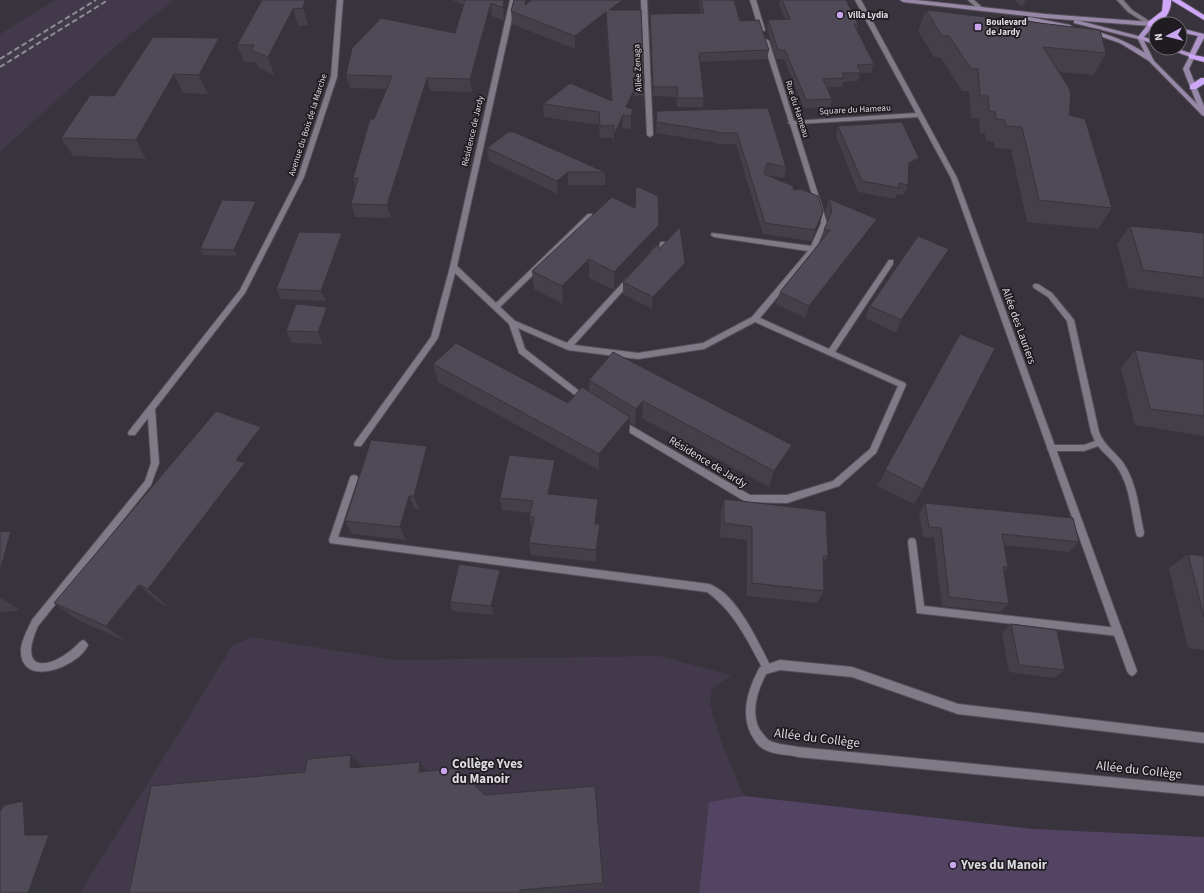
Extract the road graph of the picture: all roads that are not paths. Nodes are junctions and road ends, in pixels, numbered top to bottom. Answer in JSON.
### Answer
{"nodes":[{"id":1,"x":340,"y":0,"type":"edge"},
{"id":2,"x":513,"y":0,"type":"edge"},
{"id":3,"x":644,"y":0,"type":"edge"},
{"id":4,"x":753,"y":0,"type":"edge"},
{"id":5,"x":858,"y":0,"type":"edge"},
{"id":6,"x":903,"y":0,"type":"edge"},
{"id":7,"x":971,"y":0,"type":"edge"},
{"id":8,"x":1120,"y":0,"type":"edge"},
{"id":9,"x":1167,"y":0,"type":"edge"},
{"id":10,"x":1175,"y":0,"type":"edge"},
{"id":11,"x":981,"y":9,"type":"junction"},
{"id":12,"x":1045,"y":16,"type":"junction"},
{"id":13,"x":1162,"y":16,"type":"edge"},
{"id":14,"x":1204,"y":18,"type":"edge"},
{"id":15,"x":1148,"y":21,"type":"edge"},
{"id":16,"x":1148,"y":24,"type":"edge"},
{"id":17,"x":1148,"y":30,"type":"edge"},
{"id":18,"x":1188,"y":32,"type":"edge"},
{"id":19,"x":1203,"y":36,"type":"edge"},
{"id":20,"x":1140,"y":38,"type":"junction"},
{"id":21,"x":1148,"y":40,"type":"edge"},
{"id":22,"x":1188,"y":55,"type":"edge"},
{"id":23,"x":1192,"y":56,"type":"junction"},
{"id":24,"x":1204,"y":60,"type":"edge"},
{"id":25,"x":1152,"y":62,"type":"junction"},
{"id":26,"x":1204,"y":80,"type":"edge"},
{"id":27,"x":1193,"y":87,"type":"junction"},
{"id":28,"x":1204,"y":114,"type":"edge"},
{"id":29,"x":919,"y":115,"type":"junction"},
{"id":30,"x":792,"y":123,"type":"junction"},
{"id":31,"x":650,"y":134,"type":"dead end"},
{"id":32,"x":590,"y":216,"type":"edge"},
{"id":33,"x":714,"y":235,"type":"dead end"},
{"id":34,"x":663,"y":244,"type":"edge"},
{"id":35,"x":813,"y":249,"type":"junction"},
{"id":36,"x":647,"y":261,"type":"edge"},
{"id":37,"x":891,"y":262,"type":"dead end"},
{"id":38,"x":453,"y":267,"type":"junction"},
{"id":39,"x":636,"y":273,"type":"edge"},
{"id":40,"x":1036,"y":286,"type":"dead end"},
{"id":41,"x":496,"y":308,"type":"junction"},
{"id":42,"x":755,"y":319,"type":"junction"},
{"id":43,"x":512,"y":323,"type":"junction"},
{"id":44,"x":568,"y":347,"type":"junction"},
{"id":45,"x":830,"y":353,"type":"junction"},
{"id":46,"x":591,"y":404,"type":"edge"},
{"id":47,"x":151,"y":408,"type":"junction"},
{"id":48,"x":610,"y":417,"type":"edge"},
{"id":49,"x":132,"y":432,"type":"dead end"},
{"id":50,"x":1098,"y":443,"type":"junction"},
{"id":51,"x":358,"y":444,"type":"dead end"},
{"id":52,"x":1051,"y":448,"type":"junction"},
{"id":53,"x":354,"y":478,"type":"dead end"},
{"id":54,"x":1140,"y":532,"type":"dead end"},
{"id":55,"x":912,"y":542,"type":"dead end"},
{"id":56,"x":1118,"y":632,"type":"junction"},
{"id":57,"x":84,"y":645,"type":"dead end"},
{"id":58,"x":767,"y":668,"type":"junction"},
{"id":59,"x":1132,"y":671,"type":"dead end"},
{"id":60,"x":1204,"y":738,"type":"edge"},
{"id":61,"x":1204,"y":791,"type":"edge"}],
"edges":[{"from":1,"to":47,"type":"street","name":"Avenue du Bois de la Marche"},
{"from":2,"to":38,"type":"street","name":"Résidence de Jardy"},
{"from":3,"to":31,"type":"street","name":"Allée Zenaga"},
{"from":4,"to":30,"type":"street","name":"Rue du Hameau"},
{"from":5,"to":29,"type":"street","name":"Allée des Lauriers"},
{"from":6,"to":11,"type":"main road"},
{"from":7,"to":11,"type":"street"},
{"from":8,"to":15,"type":"street"},
{"from":9,"to":13,"type":"highway"},
{"from":10,"to":14,"type":"highway"},
{"from":11,"to":12,"type":"main road"},
{"from":11,"to":25,"type":"main road"},
{"from":12,"to":16,"type":"main road"},
{"from":12,"to":20,"type":"main road"},
{"from":17,"to":20,"type":"main road"},
{"from":18,"to":19,"type":"main road"},
{"from":19,"to":23,"type":"main road"},
{"from":20,"to":21,"type":"main road"},
{"from":20,"to":25,"type":"main road"},
{"from":22,"to":23,"type":"main road"},
{"from":23,"to":24,"type":"highway"},
{"from":23,"to":27,"type":"main road"},
{"from":25,"to":28,"type":"main road"},
{"from":26,"to":27,"type":"highway"},
{"from":27,"to":28,"type":"main road"},
{"from":29,"to":30,"type":"street","name":"Square du Hameau"},
{"from":29,"to":52,"type":"street","name":"Allée des Lauriers"},
{"from":30,"to":35,"type":"street","name":"Rue du Hameau"},
{"from":32,"to":41,"type":"street"},
{"from":33,"to":35,"type":"street"},
{"from":34,"to":36,"type":"street"},
{"from":35,"to":42,"type":"street"},
{"from":37,"to":45,"type":"street"},
{"from":38,"to":41,"type":"street"},
{"from":38,"to":51,"type":"street","name":"Résidence de Jardy"},
{"from":39,"to":44,"type":"street"},
{"from":40,"to":50,"type":"street"},
{"from":41,"to":43,"type":"street"},
{"from":42,"to":44,"type":"street"},
{"from":42,"to":45,"type":"street","name":"Résidence de Jardy"},
{"from":43,"to":44,"type":"street"},
{"from":43,"to":46,"type":"street"},
{"from":45,"to":48,"type":"street","name":"Résidence de Jardy"},
{"from":47,"to":49,"type":"street","name":"Avenue du Bois de la Marche"},
{"from":47,"to":57,"type":"street"},
{"from":50,"to":52,"type":"street"},
{"from":50,"to":54,"type":"street"},
{"from":52,"to":56,"type":"street","name":"Allée des Lauriers"},
{"from":53,"to":58,"type":"street"},
{"from":55,"to":56,"type":"street"},
{"from":56,"to":59,"type":"street","name":"Allée des Lauriers"},
{"from":58,"to":60,"type":"street"},
{"from":58,"to":61,"type":"street","name":"Allée du Collège"}]}
